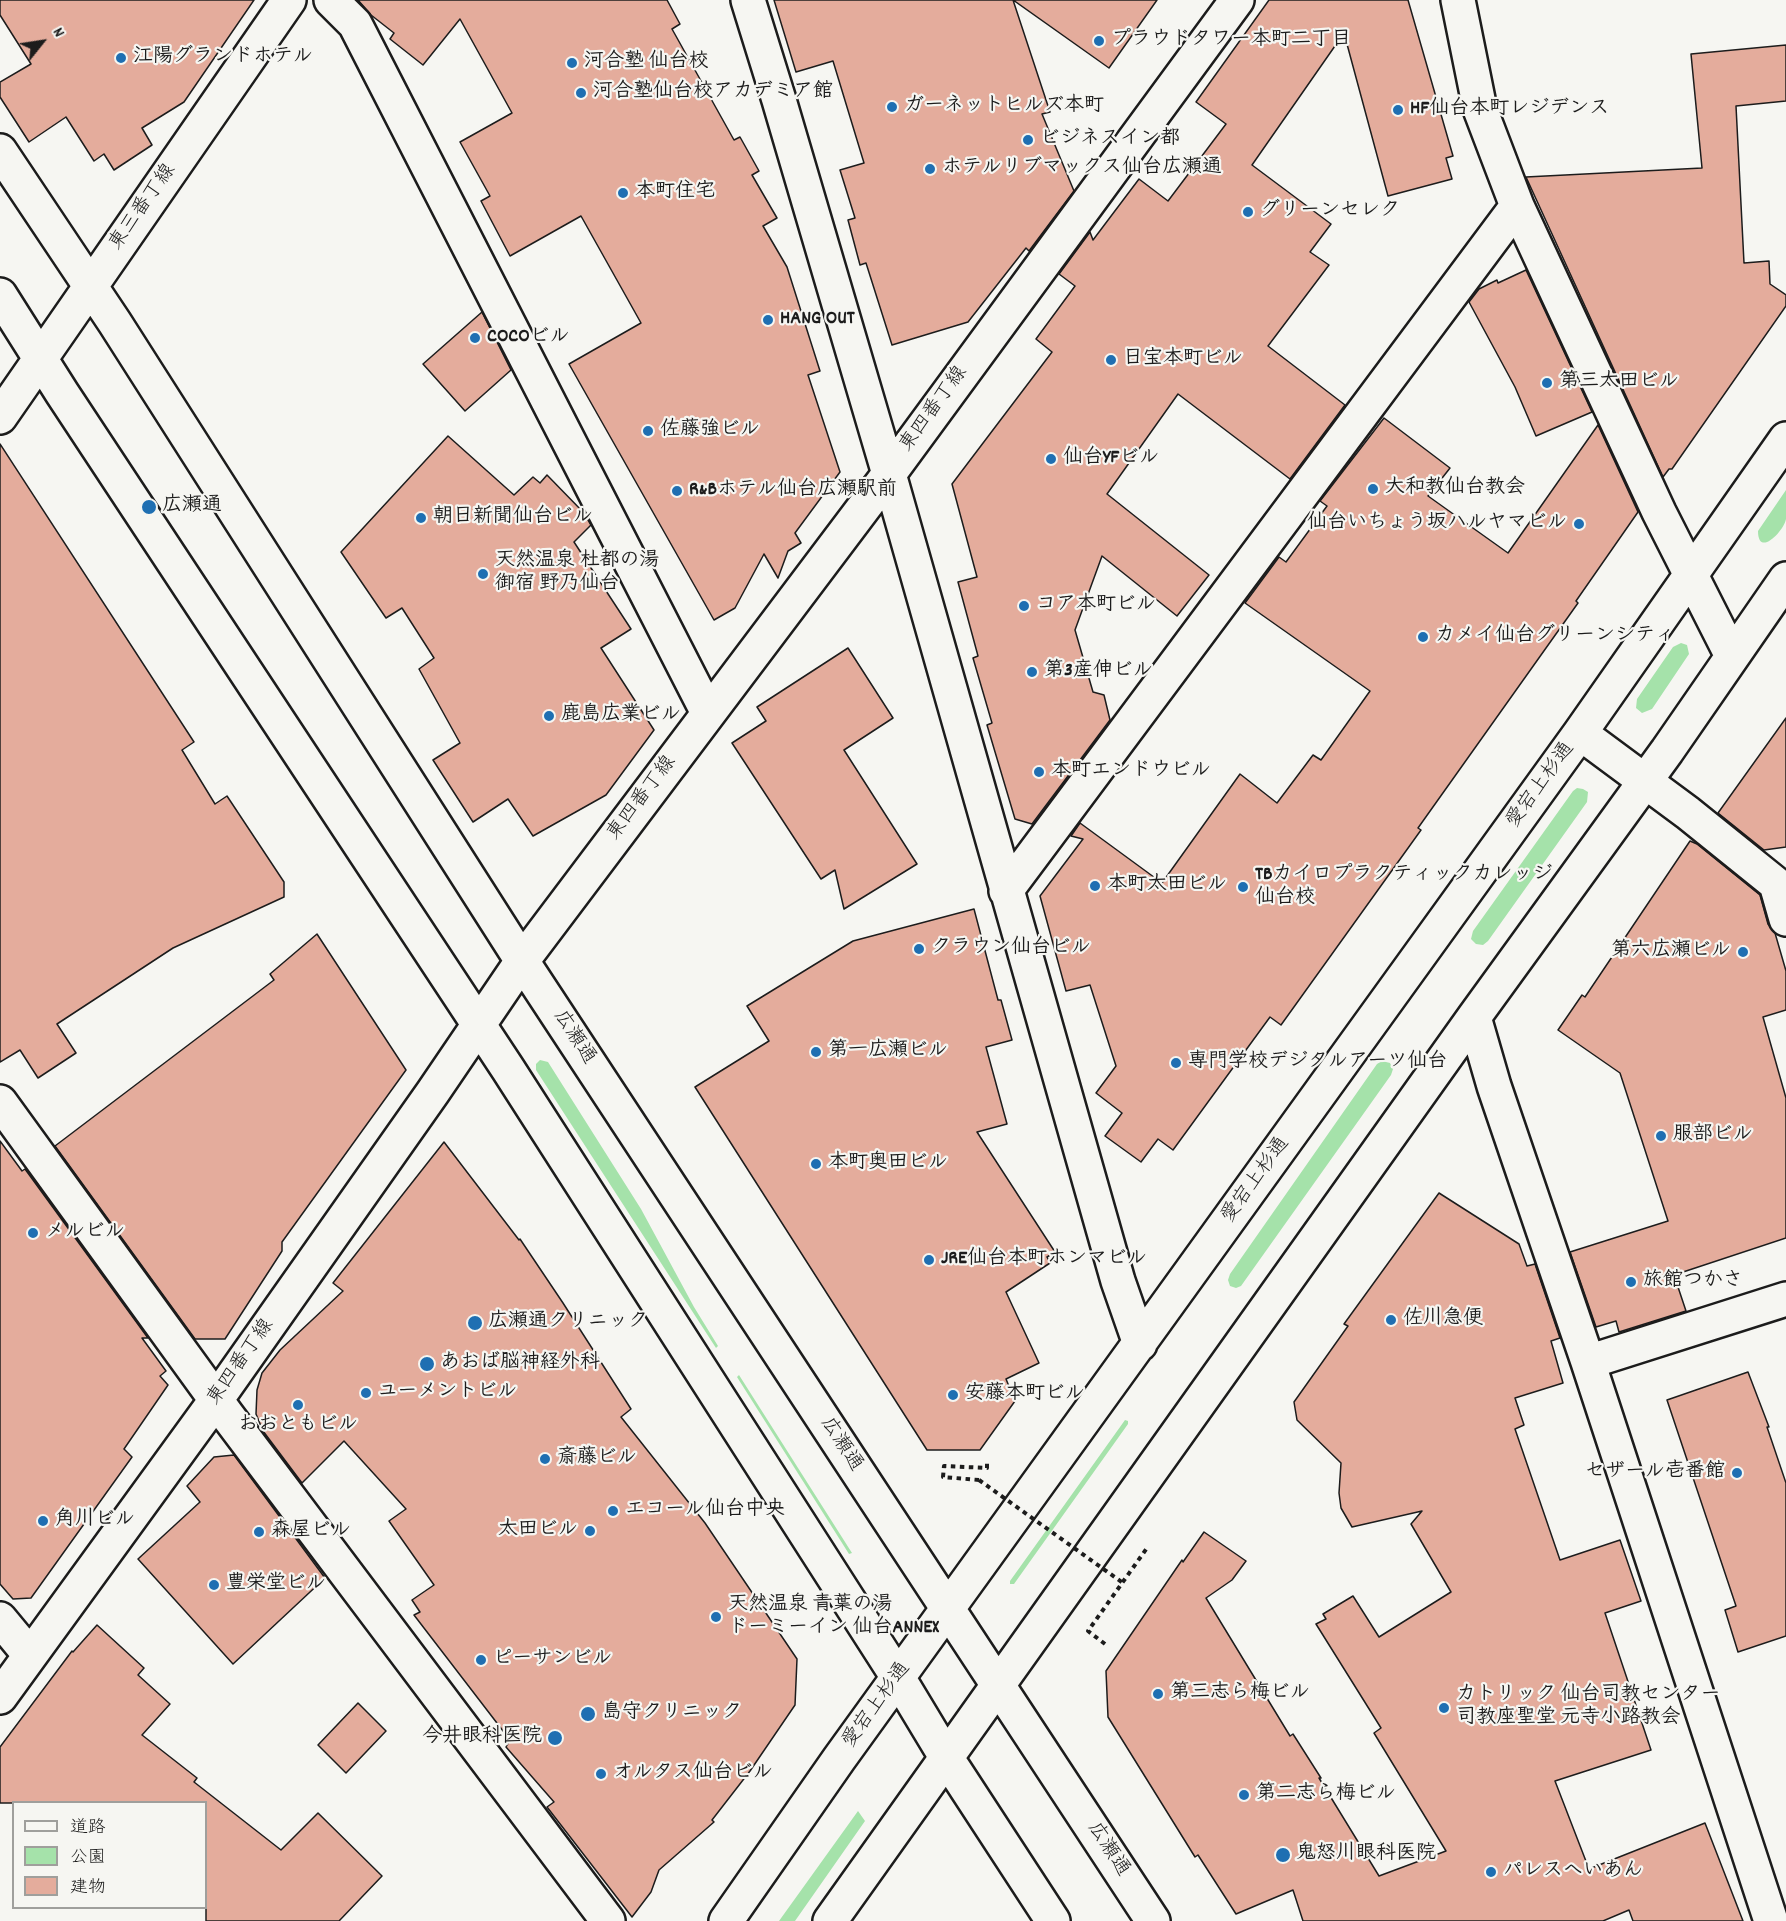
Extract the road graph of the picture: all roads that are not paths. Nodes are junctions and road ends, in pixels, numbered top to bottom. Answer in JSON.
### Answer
{"nodes":[{"id":1,"x":290,"y":0,"type":"edge"},
{"id":2,"x":331,"y":0,"type":"edge"},
{"id":3,"x":748,"y":0,"type":"edge"},
{"id":4,"x":1236,"y":0,"type":"edge"},
{"id":5,"x":1458,"y":0,"type":"edge"},
{"id":6,"x":0,"y":151,"type":"edge"},
{"id":7,"x":1517,"y":206,"type":"junction"},
{"id":8,"x":90,"y":286,"type":"junction"},
{"id":9,"x":0,"y":295,"type":"edge"},
{"id":10,"x":40,"y":359,"type":"junction"},
{"id":11,"x":0,"y":417,"type":"edge"},
{"id":12,"x":1786,"y":439,"type":"edge"},
{"id":13,"x":889,"y":474,"type":"junction"},
{"id":14,"x":1691,"y":573,"type":"junction"},
{"id":15,"x":1786,"y":579,"type":"edge"},
{"id":16,"x":1732,"y":656,"type":"junction"},
{"id":17,"x":708,"y":713,"type":"junction"},
{"id":18,"x":1580,"y":733,"type":"junction"},
{"id":19,"x":1645,"y":781,"type":"junction"},
{"id":20,"x":1774,"y":870,"type":"edge"},
{"id":21,"x":1006,"y":891,"type":"junction"},
{"id":22,"x":1786,"y":919,"type":"edge"},
{"id":23,"x":522,"y":962,"type":"junction"},
{"id":24,"x":1474,"y":1017,"type":"junction"},
{"id":25,"x":477,"y":1025,"type":"junction"},
{"id":26,"x":0,"y":1102,"type":"edge"},
{"id":27,"x":1786,"y":1299,"type":"edge"},
{"id":28,"x":1140,"y":1344,"type":"junction"},
{"id":29,"x":1588,"y":1362,"type":"junction"},
{"id":30,"x":216,"y":1400,"type":"junction"},
{"id":31,"x":947,"y":1610,"type":"junction"},
{"id":32,"x":0,"y":1619,"type":"edge"},
{"id":33,"x":29,"y":1654,"type":"junction"},
{"id":34,"x":899,"y":1678,"type":"junction"},
{"id":35,"x":998,"y":1683,"type":"junction"},
{"id":36,"x":0,"y":1697,"type":"edge"},
{"id":37,"x":946,"y":1757,"type":"junction"},
{"id":38,"x":608,"y":1921,"type":"edge"},
{"id":39,"x":726,"y":1921,"type":"edge"},
{"id":40,"x":830,"y":1921,"type":"edge"},
{"id":41,"x":1053,"y":1921,"type":"edge"},
{"id":42,"x":1153,"y":1921,"type":"edge"},
{"id":43,"x":1771,"y":1921,"type":"edge"}],
"edges":[{"from":1,"to":8,"type":"street","name":"東三番丁線"},
{"from":2,"to":17,"type":"street"},
{"from":3,"to":13,"type":"street"},
{"from":4,"to":13,"type":"street","name":"東四番丁線"},
{"from":5,"to":7,"type":"street"},
{"from":6,"to":8,"type":"street","name":"広瀬通"},
{"from":7,"to":14,"type":"street"},
{"from":7,"to":21,"type":"street"},
{"from":8,"to":10,"type":"street","name":"東三番丁線"},
{"from":8,"to":23,"type":"street","name":"広瀬通"},
{"from":9,"to":10,"type":"street"},
{"from":10,"to":11,"type":"street","name":"東三番丁線"},
{"from":10,"to":25,"type":"street"},
{"from":12,"to":14,"type":"street","name":"愛宕上杉通"},
{"from":13,"to":17,"type":"street","name":"東四番丁線"},
{"from":13,"to":21,"type":"street"},
{"from":14,"to":16,"type":"street"},
{"from":14,"to":18,"type":"street","name":"愛宕上杉通"},
{"from":15,"to":16,"type":"street"},
{"from":16,"to":19,"type":"street"},
{"from":17,"to":23,"type":"street","name":"東四番丁線"},
{"from":18,"to":19,"type":"street"},
{"from":18,"to":28,"type":"street","name":"愛宕上杉通"},
{"from":19,"to":20,"type":"street"},
{"from":19,"to":24,"type":"street"},
{"from":20,"to":22,"type":"street"},
{"from":21,"to":28,"type":"street"},
{"from":23,"to":25,"type":"street","name":"東四番丁線"},
{"from":23,"to":31,"type":"street","name":"広瀬通"},
{"from":24,"to":29,"type":"street"},
{"from":24,"to":35,"type":"street"},
{"from":25,"to":30,"type":"street","name":"東四番丁線"},
{"from":25,"to":34,"type":"street"},
{"from":26,"to":30,"type":"street"},
{"from":27,"to":29,"type":"street"},
{"from":28,"to":31,"type":"street","name":"愛宕上杉通"},
{"from":29,"to":43,"type":"street"},
{"from":30,"to":33,"type":"street","name":"東四番丁線"},
{"from":30,"to":38,"type":"street"},
{"from":31,"to":34,"type":"street","name":"愛宕上杉通"},
{"from":31,"to":35,"type":"street","name":"広瀬通"},
{"from":32,"to":33,"type":"street"},
{"from":33,"to":36,"type":"street","name":"東四番丁線"},
{"from":34,"to":37,"type":"street"},
{"from":34,"to":39,"type":"street","name":"愛宕上杉通"},
{"from":35,"to":37,"type":"street"},
{"from":35,"to":42,"type":"street","name":"広瀬通"},
{"from":37,"to":40,"type":"street"},
{"from":37,"to":41,"type":"street"}]}
